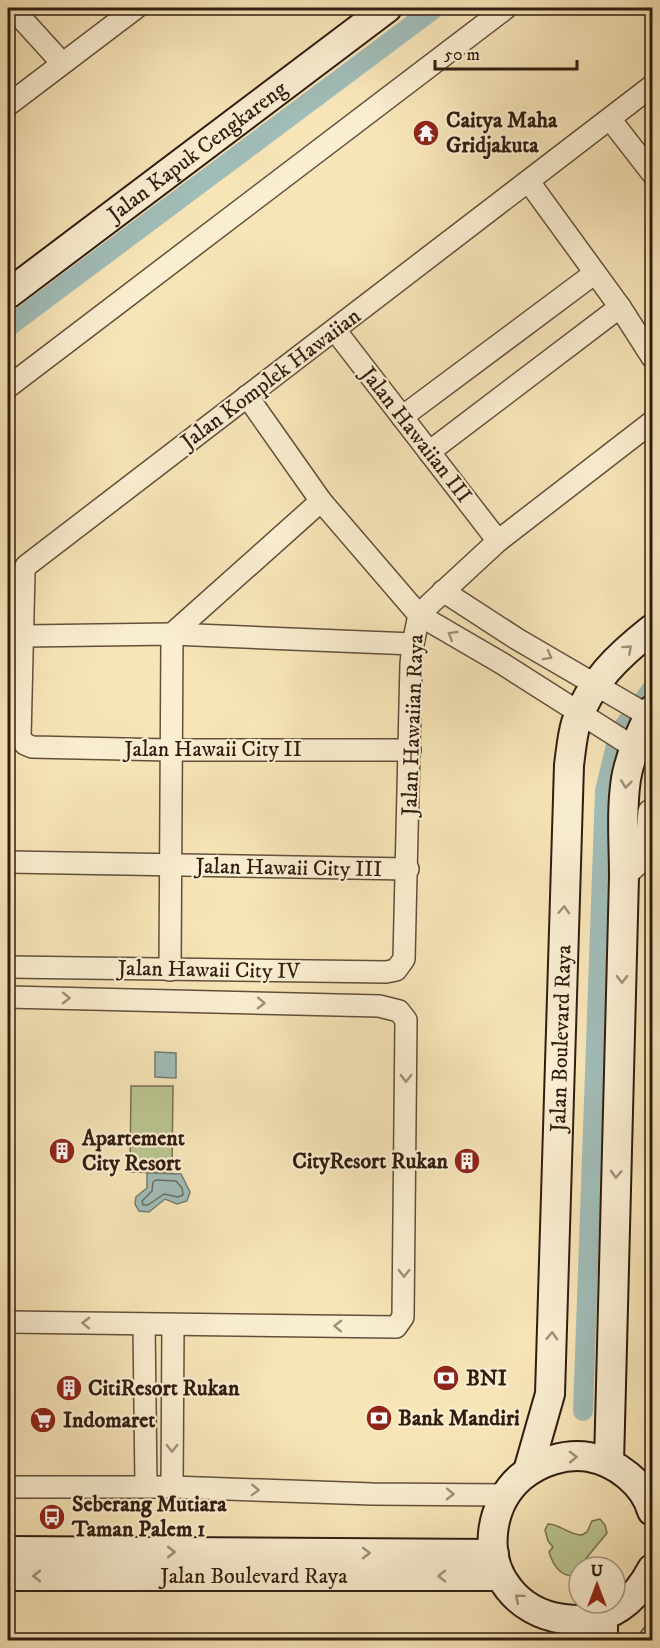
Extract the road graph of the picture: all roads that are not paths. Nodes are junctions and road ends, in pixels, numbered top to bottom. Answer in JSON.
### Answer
{"nodes":[{"id":1,"x":12,"y":8,"type":"edge"},
{"id":2,"x":136,"y":8,"type":"edge"},
{"id":3,"x":387,"y":8,"type":"edge"},
{"id":4,"x":506,"y":8,"type":"edge"},
{"id":5,"x":62,"y":63,"type":"junction"},
{"id":6,"x":652,"y":86,"type":"edge"},
{"id":7,"x":8,"y":105,"type":"edge"},
{"id":8,"x":610,"y":118,"type":"junction"},
{"id":9,"x":652,"y":173,"type":"edge"},
{"id":10,"x":529,"y":182,"type":"junction"},
{"id":11,"x":595,"y":273,"type":"junction"},
{"id":12,"x":8,"y":294,"type":"edge"},
{"id":13,"x":620,"y":307,"type":"junction"},
{"id":14,"x":335,"y":330,"type":"junction"},
{"id":15,"x":652,"y":357,"type":"edge"},
{"id":16,"x":8,"y":387,"type":"edge"},
{"id":17,"x":247,"y":396,"type":"junction"},
{"id":18,"x":402,"y":417,"type":"junction"},
{"id":19,"x":652,"y":422,"type":"edge"},
{"id":20,"x":429,"y":452,"type":"junction"},
{"id":21,"x":321,"y":501,"type":"junction"},
{"id":22,"x":498,"y":541,"type":"junction"},
{"id":23,"x":443,"y":591,"type":"junction"},
{"id":24,"x":419,"y":615,"type":"junction"},
{"id":25,"x":652,"y":629,"type":"edge"},
{"id":26,"x":172,"y":634,"type":"junction"},
{"id":27,"x":24,"y":636,"type":"junction"},
{"id":28,"x":517,"y":639,"type":"junction"},
{"id":29,"x":413,"y":644,"type":"junction"},
{"id":30,"x":503,"y":664,"type":"junction"},
{"id":31,"x":601,"y":687,"type":"junction"},
{"id":32,"x":647,"y":712,"type":"edge"},
{"id":33,"x":586,"y":717,"type":"junction"},
{"id":34,"x":21,"y":738,"type":"joint"},
{"id":35,"x":629,"y":744,"type":"junction"},
{"id":36,"x":170,"y":750,"type":"junction"},
{"id":37,"x":410,"y":750,"type":"junction"},
{"id":38,"x":649,"y":811,"type":"dead end"},
{"id":39,"x":8,"y":862,"type":"edge"},
{"id":40,"x":170,"y":866,"type":"junction"},
{"id":41,"x":408,"y":869,"type":"junction"},
{"id":42,"x":624,"y":877,"type":"junction"},
{"id":43,"x":404,"y":959,"type":"joint"},
{"id":44,"x":8,"y":967,"type":"edge"},
{"id":45,"x":170,"y":970,"type":"junction"},
{"id":46,"x":8,"y":996,"type":"edge"},
{"id":47,"x":8,"y":1322,"type":"edge"},
{"id":48,"x":144,"y":1324,"type":"junction"},
{"id":49,"x":172,"y":1324,"type":"junction"},
{"id":50,"x":609,"y":1463,"type":"junction"},
{"id":51,"x":528,"y":1472,"type":"junction"},
{"id":52,"x":146,"y":1486,"type":"junction"},
{"id":53,"x":172,"y":1486,"type":"junction"},
{"id":54,"x":8,"y":1487,"type":"edge"},
{"id":55,"x":505,"y":1495,"type":"junction"},
{"id":56,"x":652,"y":1508,"type":"edge"},
{"id":57,"x":8,"y":1551,"type":"edge"},
{"id":58,"x":86,"y":1564,"type":"junction"},
{"id":59,"x":497,"y":1565,"type":"junction"},
{"id":60,"x":652,"y":1569,"type":"edge"},
{"id":61,"x":8,"y":1576,"type":"edge"},
{"id":62,"x":544,"y":1627,"type":"edge"},
{"id":63,"x":603,"y":1628,"type":"edge"},
{"id":64,"x":652,"y":1636,"type":"edge"},
{"id":65,"x":649,"y":1641,"type":"edge"}],
"edges":[{"from":1,"to":5,"type":"street"},
{"from":2,"to":5,"type":"street"},
{"from":3,"to":12,"type":"street","name":"Jalan Kapuk Cengkareng"},
{"from":4,"to":16,"type":"street"},
{"from":5,"to":7,"type":"street"},
{"from":6,"to":8,"type":"street","name":"Jalan Komplek Hawaiian"},
{"from":8,"to":9,"type":"street"},
{"from":8,"to":10,"type":"street","name":"Jalan Komplek Hawaiian"},
{"from":10,"to":11,"type":"street"},
{"from":10,"to":14,"type":"street","name":"Jalan Komplek Hawaiian"},
{"from":11,"to":13,"type":"street"},
{"from":11,"to":18,"type":"street"},
{"from":13,"to":15,"type":"street"},
{"from":13,"to":20,"type":"street"},
{"from":14,"to":17,"type":"street","name":"Jalan Komplek Hawaiian"},
{"from":14,"to":18,"type":"street","name":"Jalan Hawaiian III"},
{"from":17,"to":21,"type":"street"},
{"from":17,"to":27,"type":"street","name":"Jalan Komplek Hawaiian"},
{"from":18,"to":20,"type":"street","name":"Jalan Hawaiian III"},
{"from":19,"to":22,"type":"street","name":"Jalan Hawaiian Raya"},
{"from":20,"to":22,"type":"street","name":"Jalan Hawaiian III"},
{"from":21,"to":24,"type":"street"},
{"from":21,"to":26,"type":"street"},
{"from":22,"to":23,"type":"street","name":"Jalan Hawaiian Raya"},
{"from":23,"to":24,"type":"street","name":"Jalan Hawaiian Raya"},
{"from":23,"to":28,"type":"street"},
{"from":24,"to":29,"type":"street","name":"Jalan Hawaiian Raya"},
{"from":30,"to":24,"type":"street","one_way":true},
{"from":31,"to":25,"type":"street","name":"Jalan Boulevard Raya","one_way":true},
{"from":26,"to":27,"type":"street"},
{"from":26,"to":29,"type":"street"},
{"from":26,"to":36,"type":"street"},
{"from":27,"to":34,"type":"street","name":"Jalan Komplek Hawaiian"},
{"from":28,"to":30,"type":"street"},
{"from":28,"to":31,"type":"street","one_way":true},
{"from":29,"to":37,"type":"street","name":"Jalan Hawaiian Raya"},
{"from":30,"to":33,"type":"street"},
{"from":31,"to":32,"type":"street"},
{"from":31,"to":33,"type":"street","name":"Jalan Boulevard Raya"},
{"from":32,"to":35,"type":"street"},
{"from":33,"to":35,"type":"street"},
{"from":51,"to":33,"type":"street","name":"Jalan Boulevard Raya","one_way":true},
{"from":34,"to":36,"type":"street","name":"Jalan Hawaii City II"},
{"from":35,"to":42,"type":"street","one_way":true},
{"from":36,"to":37,"type":"street","name":"Jalan Hawaii City II"},
{"from":36,"to":40,"type":"street"},
{"from":37,"to":41,"type":"street","name":"Jalan Hawaiian Raya"},
{"from":38,"to":42,"type":"street"},
{"from":39,"to":40,"type":"street","name":"Jalan Hawaii City III"},
{"from":40,"to":41,"type":"street","name":"Jalan Hawaii City III"},
{"from":40,"to":45,"type":"street"},
{"from":41,"to":43,"type":"street","name":"Jalan Hawaiian Raya"},
{"from":42,"to":50,"type":"street","one_way":true},
{"from":43,"to":45,"type":"street","name":"Jalan Hawaii City IV"},
{"from":44,"to":45,"type":"street","name":"Jalan Hawaii City IV"},
{"from":46,"to":49,"type":"street","one_way":true},
{"from":48,"to":47,"type":"street","one_way":true},
{"from":48,"to":49,"type":"street"},
{"from":48,"to":52,"type":"street"},
{"from":49,"to":53,"type":"street","one_way":true},
{"from":51,"to":50,"type":"street","one_way":true},
{"from":50,"to":56,"type":"street"},
{"from":51,"to":55,"type":"street"},
{"from":52,"to":53,"type":"street"},
{"from":52,"to":54,"type":"street"},
{"from":53,"to":55,"type":"street","one_way":true},
{"from":55,"to":59,"type":"street"},
{"from":57,"to":58,"type":"street","name":"Jalan Boulevard Raya"},
{"from":58,"to":59,"type":"street","name":"Jalan Boulevard Raya"},
{"from":58,"to":61,"type":"street","name":"Jalan Boulevard Raya","one_way":true},
{"from":62,"to":59,"type":"street","one_way":true},
{"from":60,"to":63,"type":"street"},
{"from":62,"to":63,"type":"street"},
{"from":64,"to":65,"type":"street"}]}
